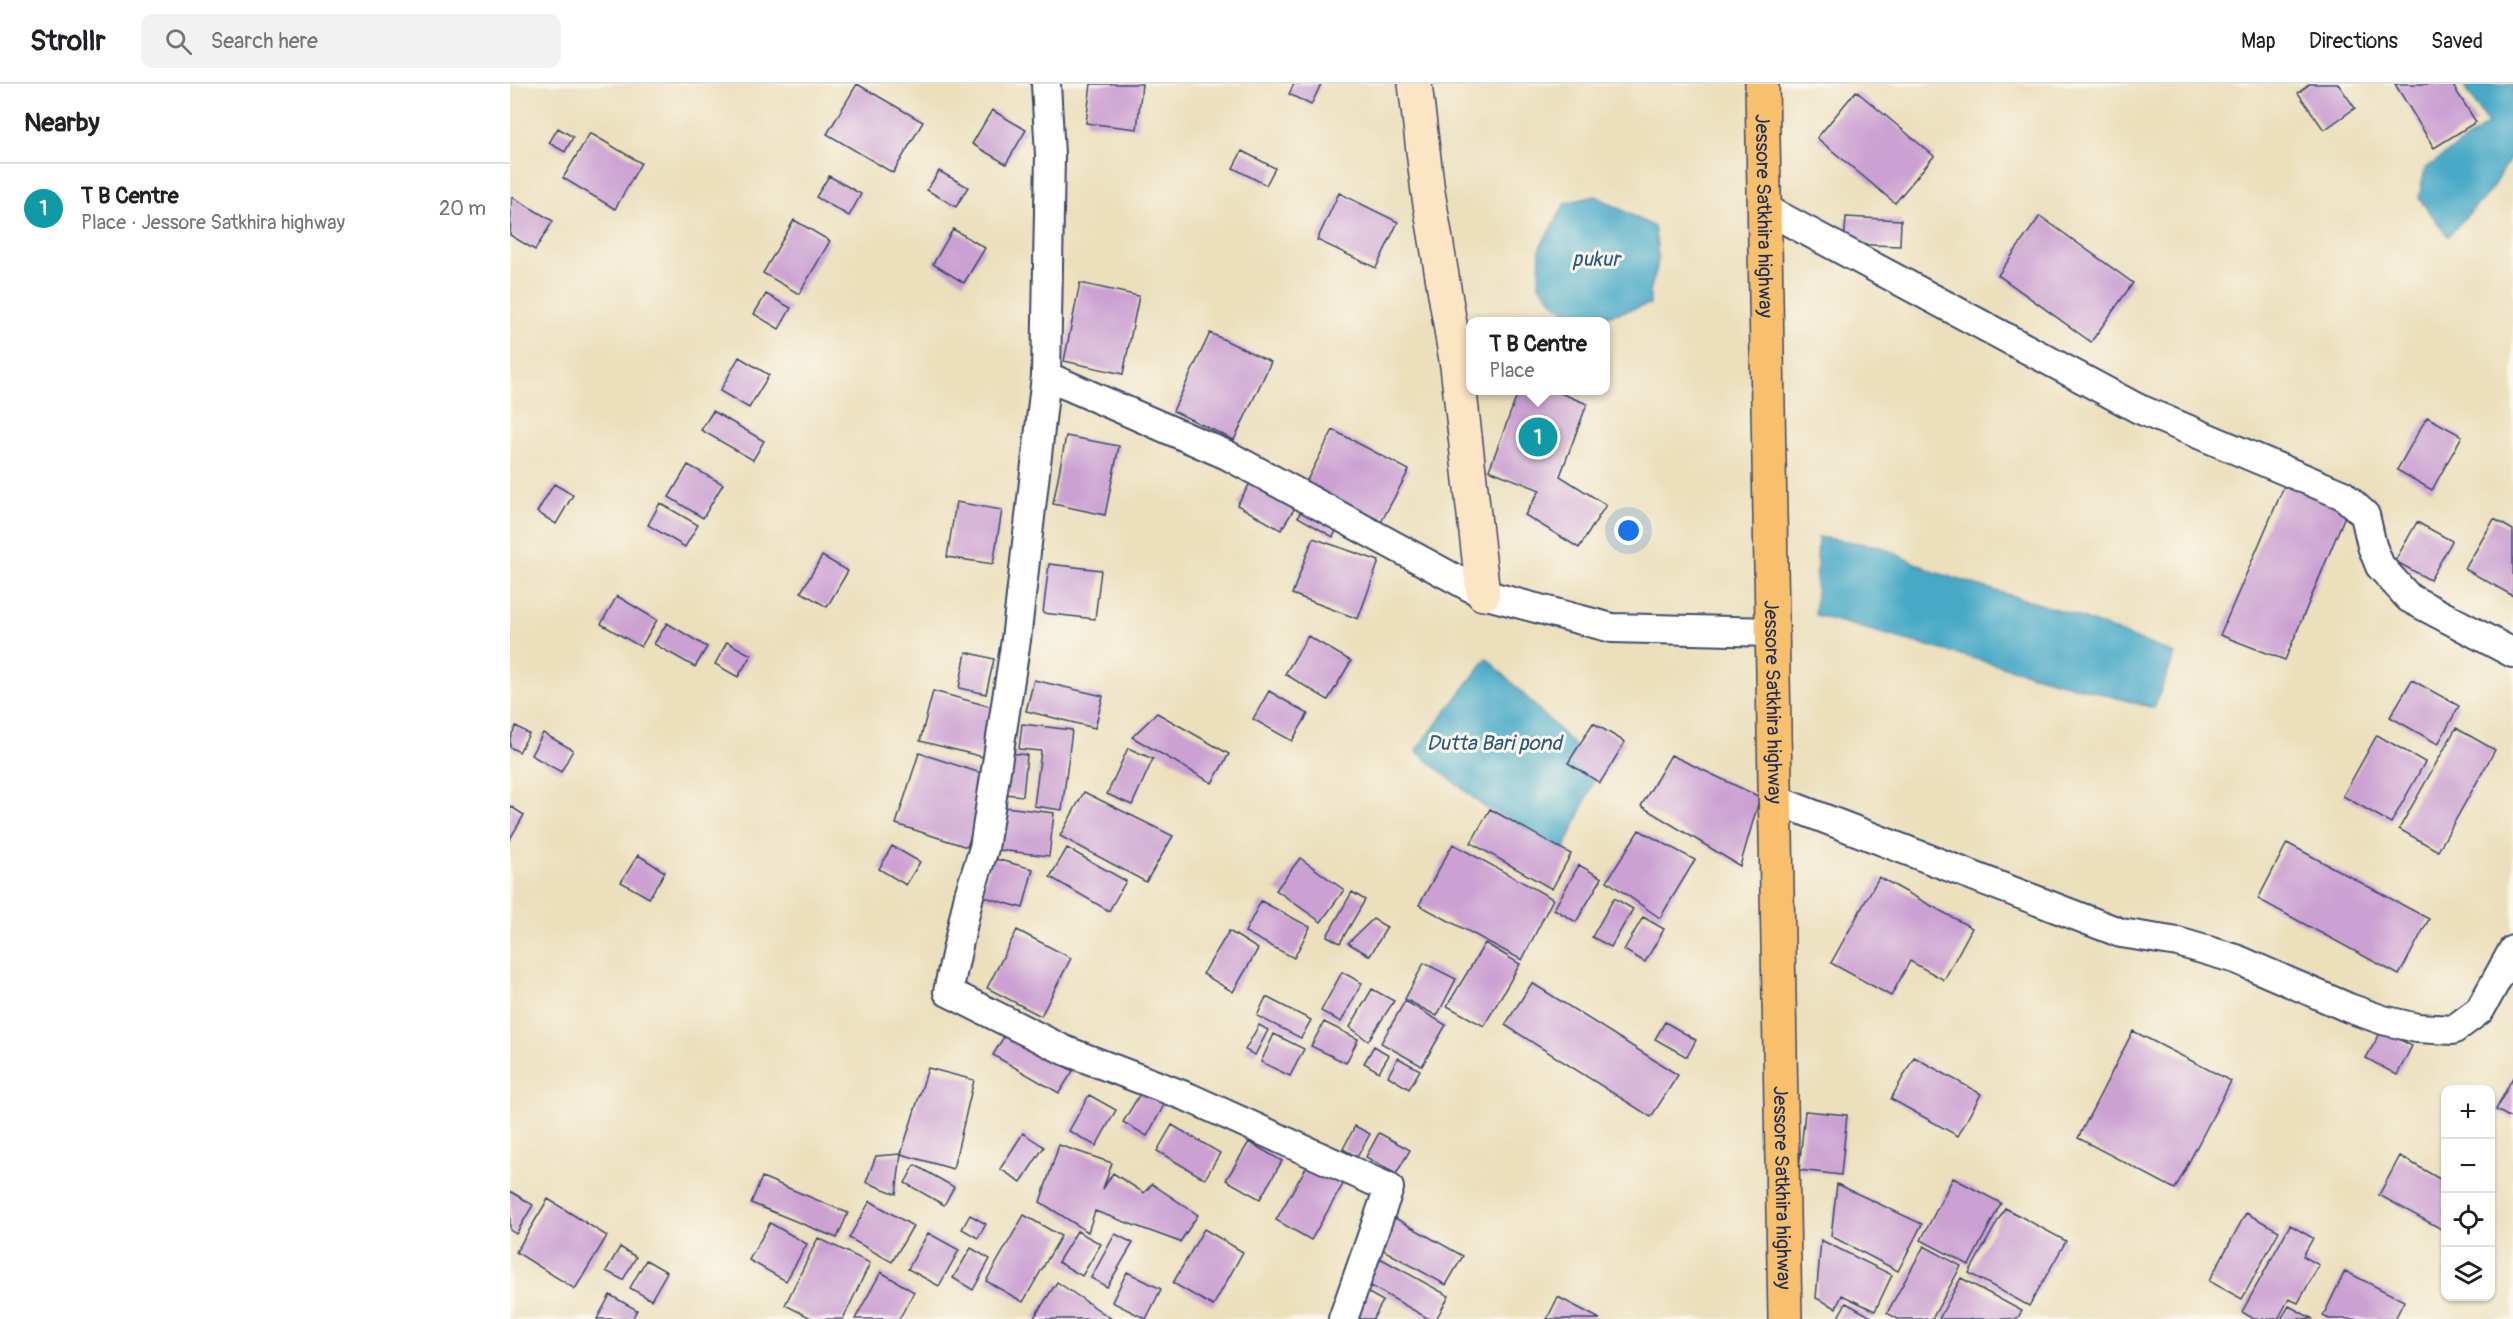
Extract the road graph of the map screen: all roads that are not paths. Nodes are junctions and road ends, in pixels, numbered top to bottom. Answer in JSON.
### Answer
{"nodes":[{"id":1,"x":1046,"y":84,"type":"edge"},
{"id":2,"x":1414,"y":84,"type":"edge"},
{"id":3,"x":1762,"y":84,"type":"edge"},
{"id":4,"x":1764,"y":208,"type":"junction"},
{"id":5,"x":1046,"y":376,"type":"junction"},
{"id":6,"x":1483,"y":594,"type":"junction"},
{"id":7,"x":1772,"y":632,"type":"junction"},
{"id":8,"x":2513,"y":653,"type":"edge"},
{"id":9,"x":1776,"y":800,"type":"junction"},
{"id":10,"x":2513,"y":950,"type":"edge"},
{"id":11,"x":1343,"y":1319,"type":"edge"},
{"id":12,"x":1785,"y":1319,"type":"edge"}],
"edges":[{"from":1,"to":5,"type":"street"},
{"from":2,"to":6,"type":"street"},
{"from":3,"to":4,"type":"highway","name":"Jessore Satkhira highway"},
{"from":4,"to":7,"type":"highway","name":"Jessore Satkhira highway"},
{"from":4,"to":8,"type":"street"},
{"from":5,"to":6,"type":"street"},
{"from":5,"to":11,"type":"street"},
{"from":6,"to":7,"type":"street"},
{"from":7,"to":9,"type":"highway","name":"Jessore Satkhira highway"},
{"from":9,"to":10,"type":"street"},
{"from":9,"to":12,"type":"highway","name":"Jessore Satkhira highway"}]}
